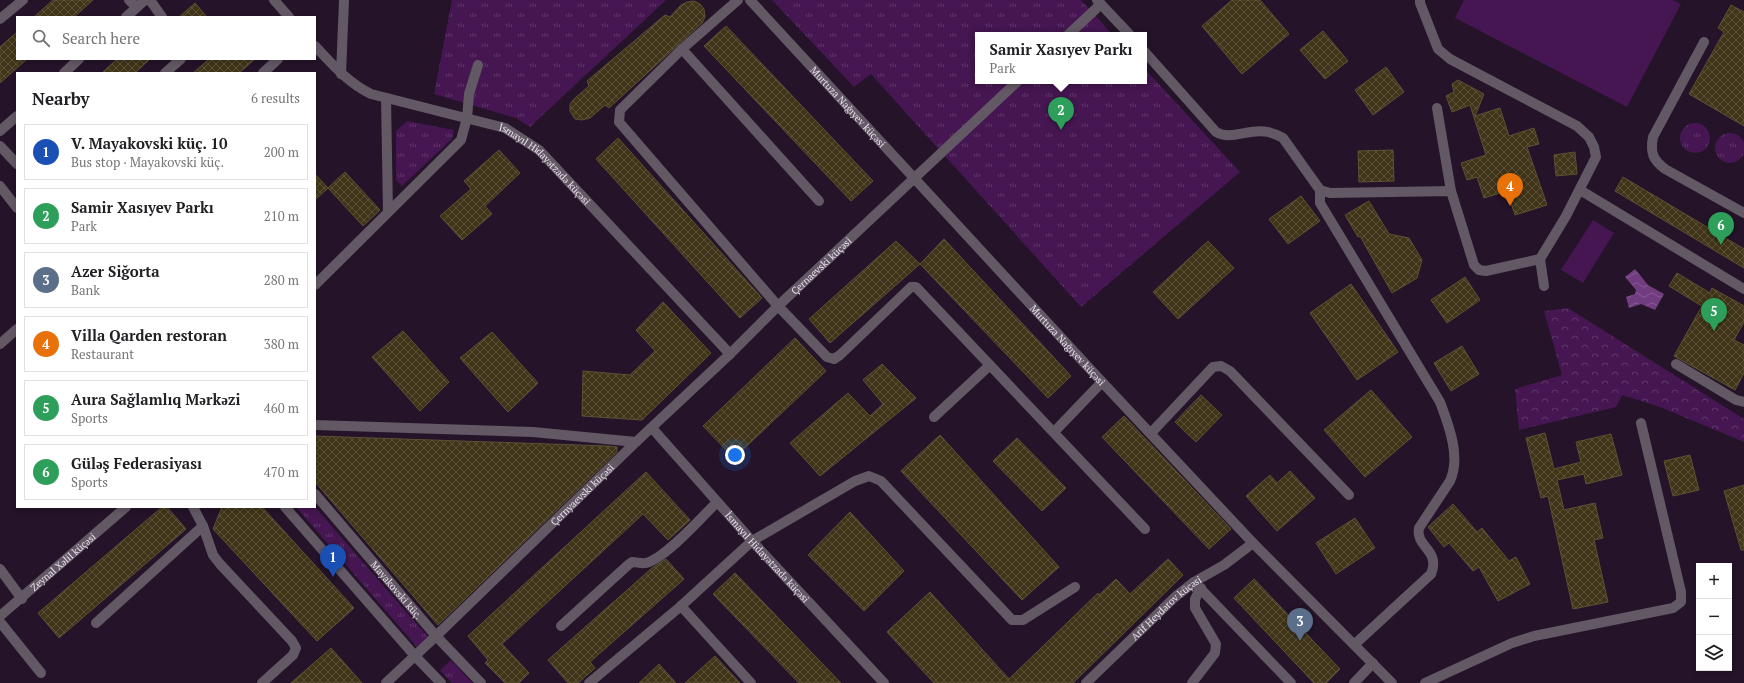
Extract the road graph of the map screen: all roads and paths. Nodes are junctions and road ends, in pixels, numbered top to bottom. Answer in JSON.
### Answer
{"nodes":[{"id":1,"x":23,"y":0,"type":"edge"},
{"id":2,"x":145,"y":0,"type":"edge"},
{"id":3,"x":150,"y":0,"type":"edge"},
{"id":4,"x":274,"y":0,"type":"edge"},
{"id":5,"x":344,"y":0,"type":"edge"},
{"id":6,"x":738,"y":0,"type":"edge"},
{"id":7,"x":750,"y":0,"type":"edge"},
{"id":8,"x":1420,"y":0,"type":"edge"},
{"id":9,"x":1099,"y":2,"type":"edge"},
{"id":10,"x":133,"y":4,"type":"edge"},
{"id":11,"x":127,"y":16,"type":"edge"},
{"id":12,"x":161,"y":16,"type":"edge"},
{"id":13,"x":288,"y":16,"type":"edge"},
{"id":14,"x":0,"y":19,"type":"edge"},
{"id":15,"x":1071,"y":32,"type":"edge"},
{"id":16,"x":1127,"y":32,"type":"edge"},
{"id":17,"x":1704,"y":42,"type":"dead end"},
{"id":18,"x":316,"y":47,"type":"edge"},
{"id":19,"x":682,"y":49,"type":"junction"},
{"id":20,"x":1147,"y":54,"type":"edge"},
{"id":21,"x":78,"y":60,"type":"edge"},
{"id":22,"x":180,"y":60,"type":"edge"},
{"id":23,"x":277,"y":60,"type":"edge"},
{"id":24,"x":478,"y":65,"type":"dead end"},
{"id":25,"x":65,"y":72,"type":"edge"},
{"id":26,"x":166,"y":72,"type":"edge"},
{"id":27,"x":264,"y":72,"type":"edge"},
{"id":28,"x":341,"y":74,"type":"junction"},
{"id":29,"x":1015,"y":84,"type":"edge"},
{"id":30,"x":386,"y":98,"type":"junction"},
{"id":31,"x":1437,"y":108,"type":"dead end"},
{"id":32,"x":16,"y":117,"type":"edge"},
{"id":33,"x":467,"y":118,"type":"junction"},
{"id":34,"x":0,"y":131,"type":"edge"},
{"id":35,"x":0,"y":146,"type":"edge"},
{"id":36,"x":16,"y":163,"type":"edge"},
{"id":37,"x":914,"y":178,"type":"junction"},
{"id":38,"x":0,"y":186,"type":"edge"},
{"id":39,"x":1320,"y":190,"type":"junction"},
{"id":40,"x":1580,"y":190,"type":"junction"},
{"id":41,"x":1451,"y":191,"type":"junction"},
{"id":42,"x":819,"y":201,"type":"dead end"},
{"id":43,"x":16,"y":207,"type":"edge"},
{"id":44,"x":388,"y":212,"type":"junction"},
{"id":45,"x":1744,"y":213,"type":"edge"},
{"id":46,"x":1540,"y":259,"type":"junction"},
{"id":47,"x":316,"y":284,"type":"edge"},
{"id":48,"x":1544,"y":286,"type":"dead end"},
{"id":49,"x":1744,"y":289,"type":"edge"},
{"id":50,"x":778,"y":306,"type":"junction"},
{"id":51,"x":16,"y":330,"type":"edge"},
{"id":52,"x":0,"y":344,"type":"edge"},
{"id":53,"x":730,"y":354,"type":"junction"},
{"id":54,"x":1676,"y":364,"type":"dead end"},
{"id":55,"x":990,"y":365,"type":"junction"},
{"id":56,"x":1102,"y":382,"type":"junction"},
{"id":57,"x":1744,"y":402,"type":"edge"},
{"id":58,"x":934,"y":418,"type":"dead end"},
{"id":59,"x":1641,"y":423,"type":"dead end"},
{"id":60,"x":316,"y":424,"type":"edge"},
{"id":61,"x":652,"y":428,"type":"junction"},
{"id":62,"x":1054,"y":432,"type":"junction"},
{"id":63,"x":1151,"y":433,"type":"junction"},
{"id":64,"x":636,"y":442,"type":"junction"},
{"id":65,"x":316,"y":495,"type":"edge"},
{"id":66,"x":1349,"y":495,"type":"dead end"},
{"id":67,"x":717,"y":502,"type":"junction"},
{"id":68,"x":125,"y":508,"type":"edge"},
{"id":69,"x":194,"y":508,"type":"edge"},
{"id":70,"x":286,"y":508,"type":"edge"},
{"id":71,"x":203,"y":526,"type":"junction"},
{"id":72,"x":1145,"y":529,"type":"dead end"},
{"id":73,"x":752,"y":541,"type":"junction"},
{"id":74,"x":1253,"y":543,"type":"junction"},
{"id":75,"x":0,"y":569,"type":"edge"},
{"id":76,"x":1198,"y":585,"type":"junction"},
{"id":77,"x":1074,"y":587,"type":"dead end"},
{"id":78,"x":22,"y":599,"type":"junction"},
{"id":79,"x":681,"y":606,"type":"junction"},
{"id":80,"x":0,"y":616,"type":"edge"},
{"id":81,"x":0,"y":622,"type":"edge"},
{"id":82,"x":96,"y":623,"type":"dead end"},
{"id":83,"x":561,"y":626,"type":"dead end"},
{"id":84,"x":436,"y":636,"type":"junction"},
{"id":85,"x":1355,"y":644,"type":"junction"},
{"id":86,"x":415,"y":656,"type":"junction"},
{"id":87,"x":1373,"y":663,"type":"junction"},
{"id":88,"x":40,"y":674,"type":"dead end"},
{"id":89,"x":881,"y":682,"type":"edge"},
{"id":90,"x":262,"y":683,"type":"edge"},
{"id":91,"x":386,"y":683,"type":"edge"},
{"id":92,"x":441,"y":683,"type":"edge"},
{"id":93,"x":481,"y":683,"type":"edge"},
{"id":94,"x":589,"y":683,"type":"edge"},
{"id":95,"x":751,"y":683,"type":"edge"},
{"id":96,"x":1086,"y":683,"type":"edge"},
{"id":97,"x":1192,"y":683,"type":"edge"},
{"id":98,"x":1291,"y":683,"type":"edge"},
{"id":99,"x":1354,"y":683,"type":"edge"},
{"id":100,"x":1392,"y":683,"type":"edge"},
{"id":101,"x":1425,"y":683,"type":"edge"}],
"edges":[{"from":1,"to":14,"type":"street"},
{"from":2,"to":10,"type":"street"},
{"from":3,"to":12,"type":"street"},
{"from":4,"to":13,"type":"street"},
{"from":5,"to":28,"type":"street"},
{"from":6,"to":19,"type":"street"},
{"from":7,"to":37,"type":"street","name":"Murtuza Nağıyev küçəsi"},
{"from":8,"to":40,"type":"street"},
{"from":9,"to":15,"type":"street"},
{"from":9,"to":16,"type":"street"},
{"from":10,"to":11,"type":"street"},
{"from":17,"to":45,"type":"street"},
{"from":18,"to":28,"type":"street","name":"İsmayıl Hidayətzadə küçəsi"},
{"from":19,"to":42,"type":"street"},
{"from":19,"to":50,"type":"street"},
{"from":20,"to":39,"type":"street"},
{"from":21,"to":25,"type":"street"},
{"from":22,"to":26,"type":"street"},
{"from":23,"to":27,"type":"street"},
{"from":24,"to":33,"type":"street"},
{"from":28,"to":30,"type":"street","name":"İsmayıl Hidayətzadə küçəsi"},
{"from":29,"to":37,"type":"street","name":"Çernaevski küçəsi"},
{"from":30,"to":33,"type":"street","name":"İsmayıl Hidayətzadə küçəsi"},
{"from":30,"to":44,"type":"street"},
{"from":31,"to":41,"type":"street"},
{"from":32,"to":34,"type":"street"},
{"from":33,"to":44,"type":"street"},
{"from":33,"to":53,"type":"street","name":"İsmayıl Hidayətzadə küçəsi"},
{"from":35,"to":36,"type":"street"},
{"from":37,"to":50,"type":"street","name":"Çernaevski küçəsi"},
{"from":37,"to":56,"type":"street","name":"Murtuza Nağıyev küçəsi"},
{"from":38,"to":43,"type":"street"},
{"from":39,"to":41,"type":"street"},
{"from":39,"to":85,"type":"street"},
{"from":40,"to":46,"type":"street"},
{"from":40,"to":49,"type":"street"},
{"from":41,"to":46,"type":"street"},
{"from":44,"to":47,"type":"street"},
{"from":46,"to":48,"type":"street"},
{"from":50,"to":53,"type":"street","name":"Çernaevski küçəsi"},
{"from":50,"to":55,"type":"street"},
{"from":51,"to":52,"type":"street"},
{"from":53,"to":61,"type":"street","name":"Çernyaevski küçəsi"},
{"from":54,"to":57,"type":"street"},
{"from":55,"to":58,"type":"street"},
{"from":55,"to":62,"type":"street"},
{"from":56,"to":62,"type":"street"},
{"from":56,"to":63,"type":"street","name":"Murtuza Nağıyev küçəsi"},
{"from":59,"to":101,"type":"street"},
{"from":60,"to":64,"type":"street"},
{"from":61,"to":64,"type":"street","name":"Çernyaevski küçəsi"},
{"from":61,"to":67,"type":"street","name":"İsmayıl Hidayətzadə küçəsi"},
{"from":62,"to":72,"type":"street"},
{"from":63,"to":66,"type":"street"},
{"from":63,"to":74,"type":"street","name":"Murtuza Nağıyev küçəsi"},
{"from":64,"to":84,"type":"street","name":"Çernyaevski küçəsi"},
{"from":65,"to":84,"type":"street","name":"Mayakovski küç."},
{"from":67,"to":73,"type":"street","name":"İsmayıl Hidayətzadə küçəsi"},
{"from":67,"to":83,"type":"street"},
{"from":68,"to":78,"type":"street","name":"Zeynal Xəlil küçəsi"},
{"from":69,"to":71,"type":"street"},
{"from":70,"to":86,"type":"street"},
{"from":71,"to":82,"type":"street"},
{"from":71,"to":90,"type":"street"},
{"from":73,"to":77,"type":"street"},
{"from":73,"to":79,"type":"street"},
{"from":73,"to":89,"type":"street","name":"İsmayıl Hidayətzadə küçəsi"},
{"from":74,"to":76,"type":"street","name":"Arif Heydərov küçəsi"},
{"from":74,"to":85,"type":"street","name":"Murtuza Nağıyev küçəsi"},
{"from":75,"to":78,"type":"street"},
{"from":76,"to":96,"type":"street","name":"Arif Heydərov küçəsi"},
{"from":76,"to":97,"type":"street"},
{"from":76,"to":98,"type":"street"},
{"from":78,"to":80,"type":"street","name":"Zeynal Xəlil küçəsi"},
{"from":79,"to":94,"type":"street"},
{"from":79,"to":95,"type":"street"},
{"from":81,"to":88,"type":"street"},
{"from":84,"to":86,"type":"street","name":"Çernyaevski küçəsi"},
{"from":84,"to":93,"type":"street","name":"Mayakovski küç."},
{"from":85,"to":87,"type":"street","name":"Murtuza Nağıyev küçəsi"},
{"from":86,"to":91,"type":"street","name":"Çernyaevski küçəsi"},
{"from":86,"to":92,"type":"street"},
{"from":87,"to":99,"type":"street"},
{"from":87,"to":100,"type":"street","name":"Murtuza Nağıyev küçəsi"}]}
